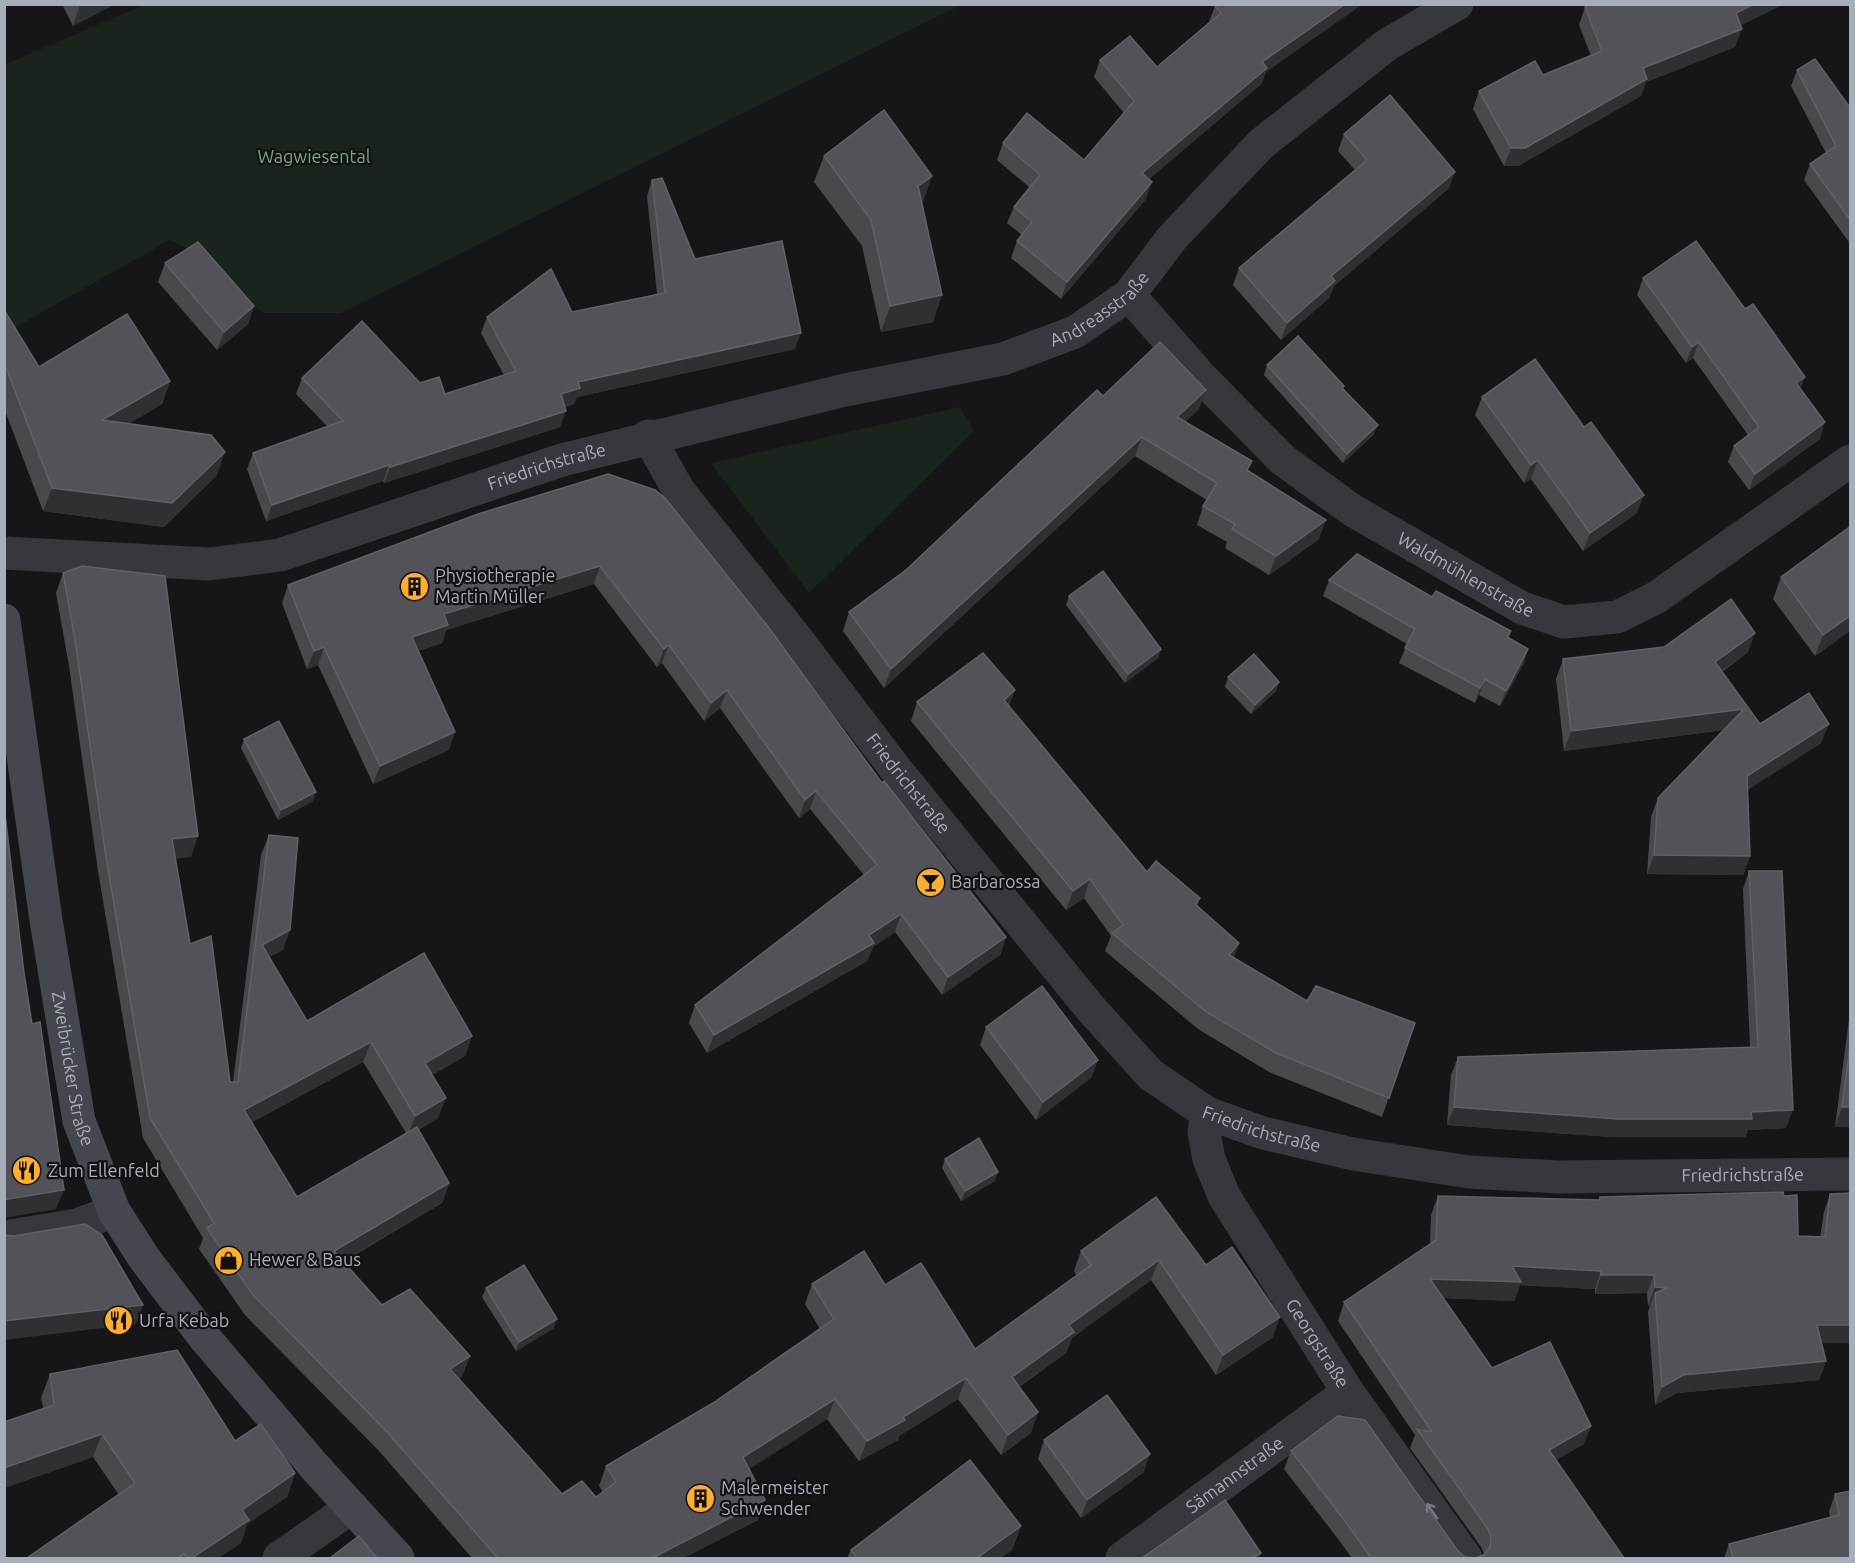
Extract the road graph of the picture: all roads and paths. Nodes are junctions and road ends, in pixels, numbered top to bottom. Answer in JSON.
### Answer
{"nodes":[{"id":1,"x":1457,"y":4,"type":"edge"},
{"id":2,"x":1129,"y":295,"type":"junction"},
{"id":3,"x":648,"y":436,"type":"junction"},
{"id":4,"x":1851,"y":461,"type":"edge"},
{"id":5,"x":4,"y":553,"type":"edge"},
{"id":6,"x":4,"y":620,"type":"edge"},
{"id":7,"x":1207,"y":1113,"type":"junction"},
{"id":8,"x":1851,"y":1174,"type":"edge"},
{"id":9,"x":114,"y":1211,"type":"junction"},
{"id":10,"x":4,"y":1237,"type":"edge"},
{"id":11,"x":1348,"y":1392,"type":"junction"},
{"id":12,"x":352,"y":1507,"type":"junction"},
{"id":13,"x":279,"y":1558,"type":"edge"},
{"id":14,"x":398,"y":1558,"type":"edge"},
{"id":15,"x":1122,"y":1558,"type":"edge"},
{"id":16,"x":1466,"y":1558,"type":"edge"}],
"edges":[{"from":1,"to":2,"type":"street","name":"Andreasstraße"},
{"from":2,"to":3,"type":"street","name":"Andreasstraße"},
{"from":2,"to":4,"type":"street","name":"Waldmühlenstraße"},
{"from":3,"to":5,"type":"street","name":"Friedrichstraße"},
{"from":3,"to":7,"type":"street","name":"Friedrichstraße"},
{"from":6,"to":9,"type":"street","name":"Zweibrücker Straße"},
{"from":7,"to":8,"type":"street","name":"Friedrichstraße"},
{"from":7,"to":11,"type":"street","name":"Georgstraße"},
{"from":9,"to":10,"type":"street"},
{"from":9,"to":12,"type":"street","name":"Zweibrücker Straße"},
{"from":11,"to":15,"type":"street","name":"Sämannstraße"},
{"from":16,"to":11,"type":"street","name":"Georgstraße","one_way":true},
{"from":12,"to":13,"type":"street"},
{"from":12,"to":14,"type":"street","name":"Zweibrücker Straße"}]}
